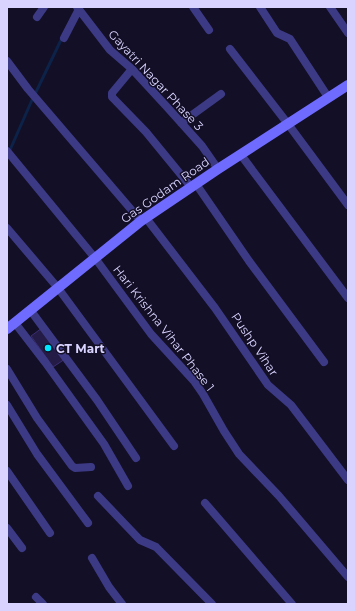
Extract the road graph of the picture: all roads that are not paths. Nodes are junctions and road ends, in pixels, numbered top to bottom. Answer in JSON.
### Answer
{"nodes":[{"id":1,"x":44,"y":7,"type":"edge"},
{"id":2,"x":193,"y":7,"type":"edge"},
{"id":3,"x":260,"y":7,"type":"edge"},
{"id":4,"x":330,"y":7,"type":"edge"},
{"id":5,"x":78,"y":8,"type":"edge"},
{"id":6,"x":37,"y":17,"type":"dead end"},
{"id":7,"x":209,"y":30,"type":"dead end"},
{"id":8,"x":348,"y":33,"type":"edge"},
{"id":9,"x":64,"y":38,"type":"dead end"},
{"id":10,"x":230,"y":49,"type":"dead end"},
{"id":11,"x":7,"y":61,"type":"edge"},
{"id":12,"x":132,"y":69,"type":"junction"},
{"id":13,"x":348,"y":85,"type":"edge"},
{"id":14,"x":221,"y":94,"type":"dead end"},
{"id":15,"x":328,"y":97,"type":"junction"},
{"id":16,"x":181,"y":123,"type":"junction"},
{"id":17,"x":288,"y":124,"type":"junction"},
{"id":18,"x":7,"y":151,"type":"edge"},
{"id":19,"x":241,"y":155,"type":"junction"},
{"id":20,"x":218,"y":169,"type":"junction"},
{"id":21,"x":194,"y":186,"type":"junction"},
{"id":22,"x":348,"y":205,"type":"edge"},
{"id":23,"x":144,"y":220,"type":"junction"},
{"id":24,"x":7,"y":228,"type":"edge"},
{"id":25,"x":95,"y":258,"type":"junction"},
{"id":26,"x":58,"y":288,"type":"junction"},
{"id":27,"x":348,"y":298,"type":"edge"},
{"id":28,"x":31,"y":310,"type":"junction"},
{"id":29,"x":11,"y":326,"type":"edge"},
{"id":30,"x":324,"y":362,"type":"dead end"},
{"id":31,"x":7,"y":369,"type":"edge"},
{"id":32,"x":7,"y":405,"type":"edge"},
{"id":33,"x":174,"y":446,"type":"dead end"},
{"id":34,"x":136,"y":458,"type":"dead end"},
{"id":35,"x":91,"y":467,"type":"dead end"},
{"id":36,"x":7,"y":471,"type":"edge"},
{"id":37,"x":348,"y":480,"type":"edge"},
{"id":38,"x":128,"y":486,"type":"dead end"},
{"id":39,"x":98,"y":496,"type":"dead end"},
{"id":40,"x":205,"y":503,"type":"dead end"},
{"id":41,"x":88,"y":523,"type":"dead end"},
{"id":42,"x":7,"y":528,"type":"edge"},
{"id":43,"x":50,"y":533,"type":"dead end"},
{"id":44,"x":22,"y":548,"type":"dead end"},
{"id":45,"x":92,"y":558,"type":"dead end"},
{"id":46,"x":348,"y":577,"type":"edge"},
{"id":47,"x":36,"y":597,"type":"dead end"},
{"id":48,"x":43,"y":604,"type":"edge"},
{"id":49,"x":122,"y":604,"type":"edge"},
{"id":50,"x":212,"y":604,"type":"edge"},
{"id":51,"x":292,"y":604,"type":"edge"}],
"edges":[{"from":1,"to":6,"type":"street"},
{"from":2,"to":7,"type":"street"},
{"from":3,"to":15,"type":"street"},
{"from":4,"to":8,"type":"street"},
{"from":5,"to":9,"type":"street"},
{"from":5,"to":12,"type":"street","name":"Gayatri Nagar Phase 3"},
{"from":10,"to":17,"type":"street"},
{"from":11,"to":23,"type":"street","name":"Pushp Vihar"},
{"from":12,"to":16,"type":"street","name":"Gayatri Nagar Phase 3"},
{"from":12,"to":21,"type":"street"},
{"from":13,"to":15,"type":"main road","name":"Gas Godam Road"},
{"from":14,"to":16,"type":"street"},
{"from":15,"to":17,"type":"main road","name":"Gas Godam Road"},
{"from":16,"to":20,"type":"street","name":"Gayatri Nagar Phase 3"},
{"from":17,"to":19,"type":"main road","name":"Gas Godam Road"},
{"from":17,"to":22,"type":"street"},
{"from":18,"to":25,"type":"street","name":"Hari Krishna Vihar Phase 1"},
{"from":19,"to":20,"type":"main road","name":"Gas Godam Road"},
{"from":19,"to":27,"type":"street"},
{"from":20,"to":21,"type":"main road","name":"Gas Godam Road"},
{"from":21,"to":23,"type":"main road","name":"Gas Godam Road"},
{"from":21,"to":30,"type":"street"},
{"from":23,"to":25,"type":"main road","name":"Gas Godam Road"},
{"from":23,"to":37,"type":"street","name":"Pushp Vihar"},
{"from":24,"to":26,"type":"street"},
{"from":25,"to":26,"type":"main road","name":"Gas Godam Road"},
{"from":25,"to":46,"type":"street","name":"Hari Krishna Vihar Phase 1"},
{"from":26,"to":28,"type":"main road","name":"Gas Godam Road"},
{"from":26,"to":33,"type":"street"},
{"from":28,"to":29,"type":"main road","name":"Gas Godam Road"},
{"from":28,"to":34,"type":"street"},
{"from":29,"to":38,"type":"street"},
{"from":31,"to":35,"type":"street"},
{"from":32,"to":41,"type":"street"},
{"from":36,"to":43,"type":"street"},
{"from":39,"to":50,"type":"street"},
{"from":40,"to":51,"type":"street"},
{"from":42,"to":44,"type":"street"},
{"from":45,"to":49,"type":"street"},
{"from":47,"to":48,"type":"street"}]}
